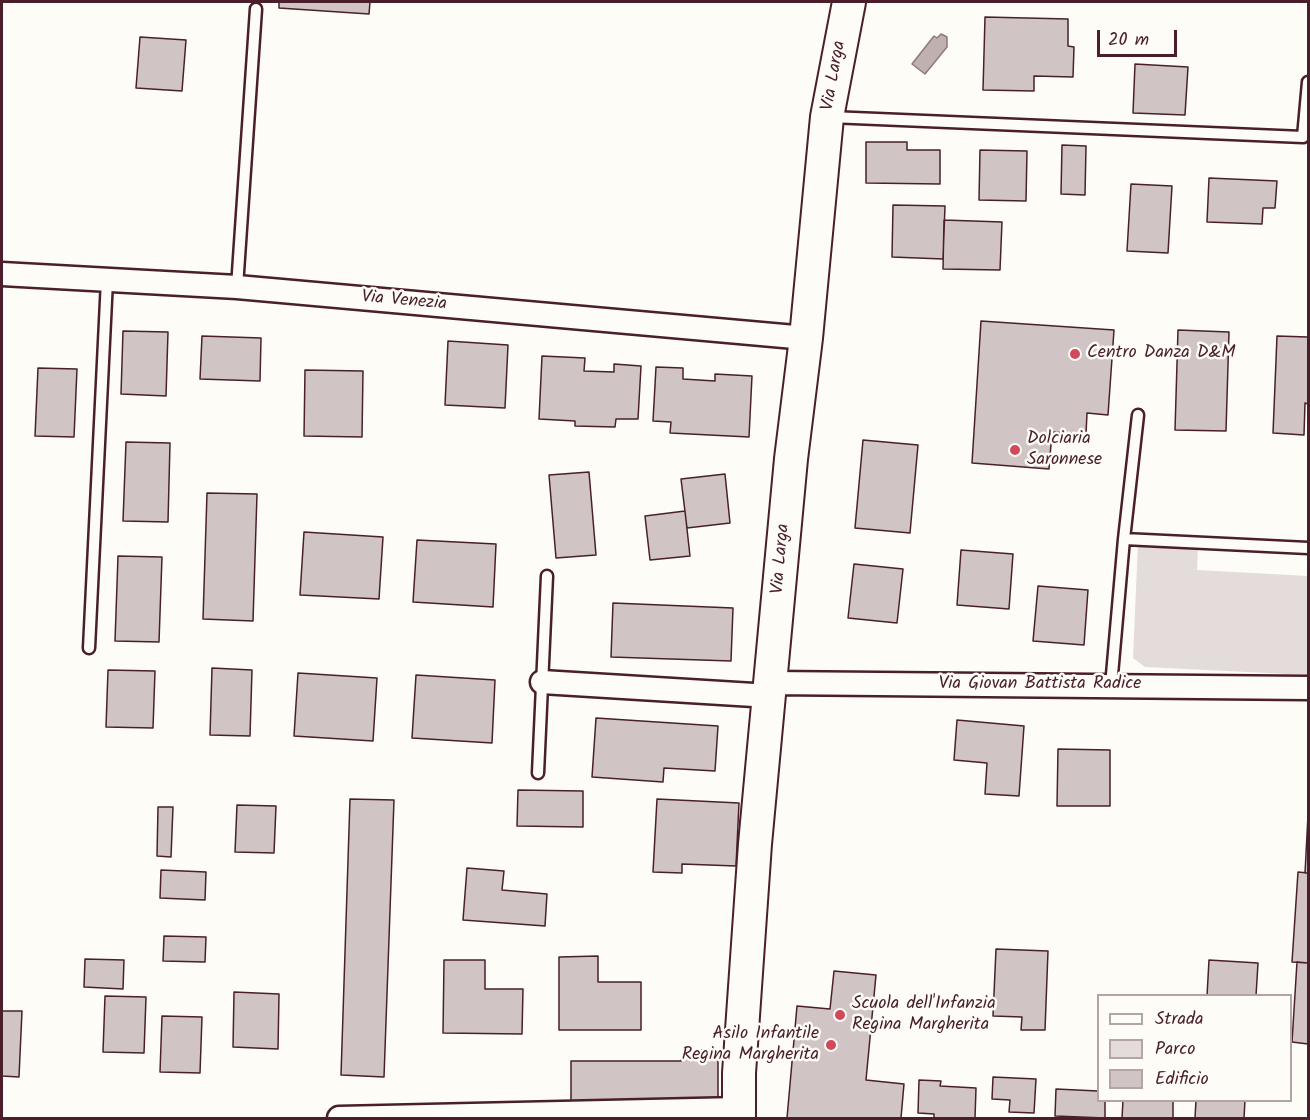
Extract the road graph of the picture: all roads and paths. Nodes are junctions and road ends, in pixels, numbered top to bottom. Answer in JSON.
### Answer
{"nodes":[{"id":1,"x":849,"y":2,"type":"edge"},
{"id":2,"x":256,"y":9,"type":"dead end"},
{"id":3,"x":1308,"y":82,"type":"edge"},
{"id":4,"x":827,"y":117,"type":"junction"},
{"id":5,"x":2,"y":274,"type":"edge"},
{"id":6,"x":108,"y":280,"type":"junction"},
{"id":7,"x":237,"y":287,"type":"junction"},
{"id":8,"x":806,"y":338,"type":"junction"},
{"id":9,"x":1137,"y":415,"type":"dead end"},
{"id":10,"x":1124,"y":539,"type":"junction"},
{"id":11,"x":1308,"y":548,"type":"edge"},
{"id":12,"x":547,"y":576,"type":"dead end"},
{"id":13,"x":89,"y":648,"type":"dead end"},
{"id":14,"x":542,"y":682,"type":"junction"},
{"id":15,"x":1111,"y":686,"type":"junction"},
{"id":16,"x":1308,"y":688,"type":"edge"},
{"id":17,"x":770,"y":690,"type":"junction"},
{"id":18,"x":538,"y":773,"type":"dead end"},
{"id":19,"x":739,"y":1114,"type":"edge"},
{"id":20,"x":339,"y":1119,"type":"edge"}],
"edges":[{"from":1,"to":4,"type":"street","name":"Via Larga"},
{"from":2,"to":7,"type":"lane"},
{"from":3,"to":4,"type":"lane"},
{"from":4,"to":8,"type":"street","name":"Via Larga"},
{"from":5,"to":6,"type":"street","name":"Via Venezia"},
{"from":6,"to":7,"type":"street","name":"Via Venezia"},
{"from":6,"to":13,"type":"lane"},
{"from":7,"to":8,"type":"street","name":"Via Venezia"},
{"from":8,"to":17,"type":"street","name":"Via Larga"},
{"from":9,"to":10,"type":"lane"},
{"from":10,"to":11,"type":"lane"},
{"from":10,"to":15,"type":"lane"},
{"from":12,"to":14,"type":"lane"},
{"from":14,"to":17,"type":"street","name":"Via Giovan Battista Radice"},
{"from":14,"to":18,"type":"lane"},
{"from":15,"to":16,"type":"street","name":"Via Giovan Battista Radice"},
{"from":15,"to":17,"type":"street","name":"Via Giovan Battista Radice"},
{"from":17,"to":19,"type":"street","name":"Via Larga"},
{"from":19,"to":20,"type":"street"}]}
